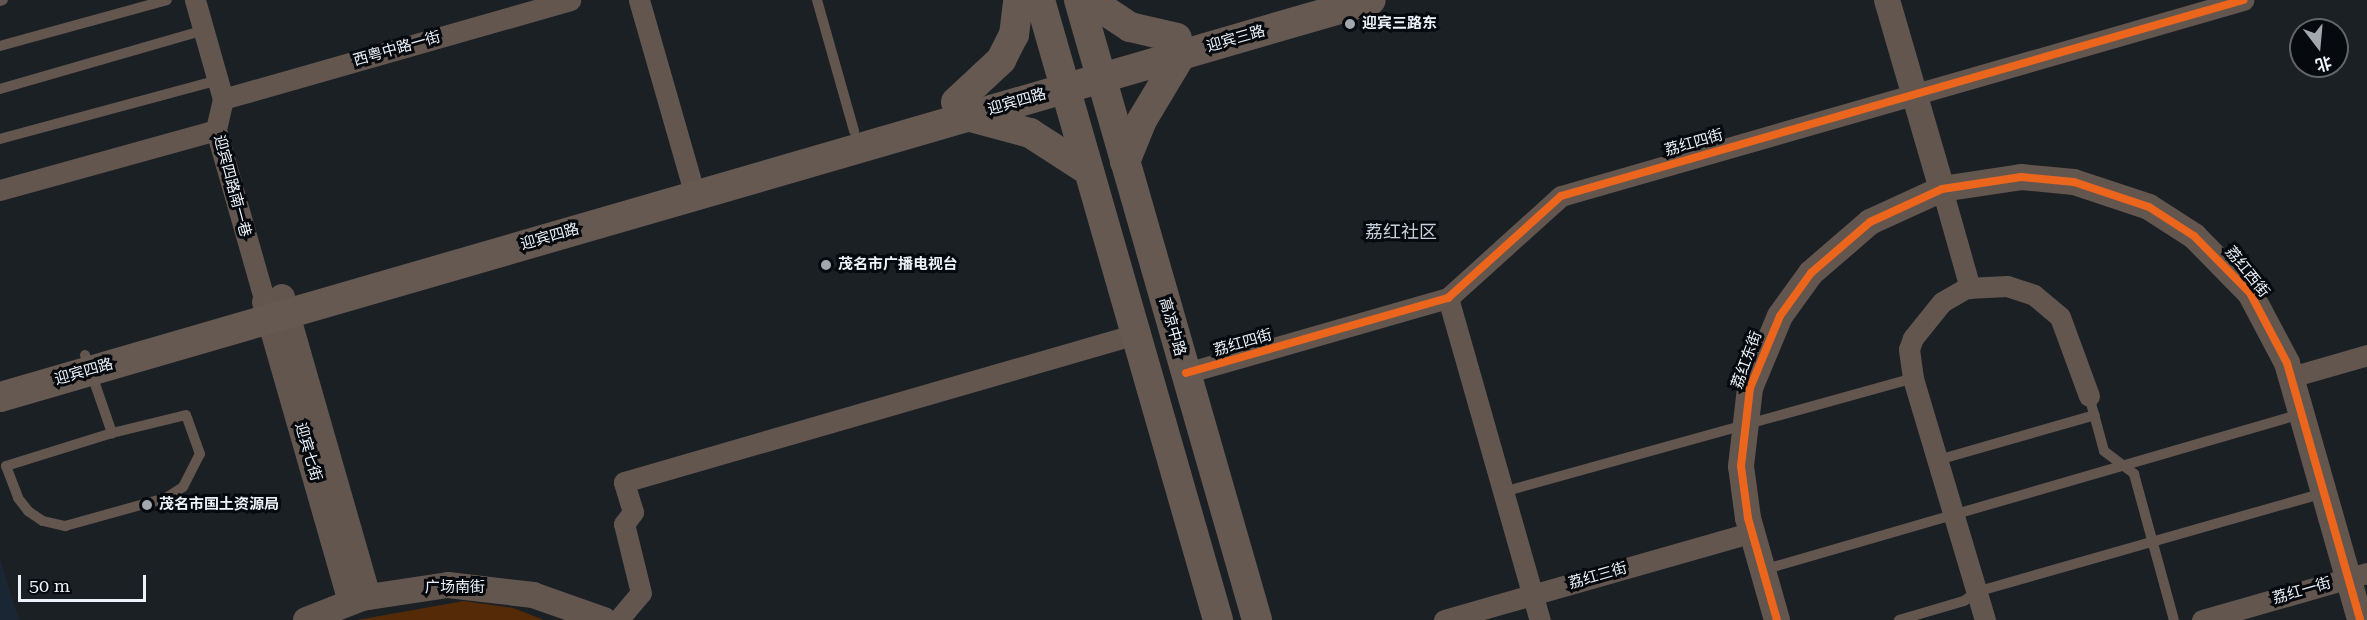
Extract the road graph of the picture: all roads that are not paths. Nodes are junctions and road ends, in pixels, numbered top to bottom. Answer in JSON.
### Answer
{"nodes":[{"id":1,"x":167,"y":0,"type":"edge"},
{"id":2,"x":195,"y":0,"type":"edge"},
{"id":3,"x":570,"y":0,"type":"edge"},
{"id":4,"x":639,"y":0,"type":"edge"},
{"id":5,"x":818,"y":0,"type":"edge"},
{"id":6,"x":1018,"y":0,"type":"edge"},
{"id":7,"x":1040,"y":0,"type":"edge"},
{"id":8,"x":1079,"y":0,"type":"edge"},
{"id":9,"x":1089,"y":0,"type":"edge"},
{"id":10,"x":1309,"y":0,"type":"edge"},
{"id":11,"x":1371,"y":0,"type":"edge"},
{"id":12,"x":1887,"y":0,"type":"edge"},
{"id":13,"x":2243,"y":0,"type":"edge"},
{"id":14,"x":204,"y":30,"type":"junction"},
{"id":15,"x":0,"y":46,"type":"edge"},
{"id":16,"x":1179,"y":46,"type":"junction"},
{"id":17,"x":1080,"y":73,"type":"junction"},
{"id":18,"x":0,"y":89,"type":"edge"},
{"id":19,"x":221,"y":89,"type":"junction"},
{"id":20,"x":1914,"y":94,"type":"junction"},
{"id":21,"x":961,"y":109,"type":"junction"},
{"id":22,"x":216,"y":130,"type":"junction"},
{"id":23,"x":854,"y":131,"type":"junction"},
{"id":24,"x":0,"y":139,"type":"edge"},
{"id":25,"x":1125,"y":162,"type":"junction"},
{"id":26,"x":1089,"y":171,"type":"junction"},
{"id":27,"x":692,"y":187,"type":"junction"},
{"id":28,"x":1942,"y":189,"type":"junction"},
{"id":29,"x":0,"y":190,"type":"edge"},
{"id":30,"x":1158,"y":275,"type":"junction"},
{"id":31,"x":1122,"y":285,"type":"junction"},
{"id":32,"x":1970,"y":288,"type":"junction"},
{"id":33,"x":1448,"y":298,"type":"junction"},
{"id":34,"x":276,"y":308,"type":"junction"},
{"id":35,"x":1136,"y":334,"type":"junction"},
{"id":36,"x":2367,"y":355,"type":"edge"},
{"id":37,"x":87,"y":363,"type":"junction"},
{"id":38,"x":1186,"y":374,"type":"junction"},
{"id":39,"x":2291,"y":377,"type":"junction"},
{"id":40,"x":1913,"y":378,"type":"junction"},
{"id":41,"x":0,"y":379,"type":"edge"},
{"id":42,"x":0,"y":397,"type":"edge"},
{"id":43,"x":2092,"y":406,"type":"junction"},
{"id":44,"x":2301,"y":414,"type":"junction"},
{"id":45,"x":1743,"y":425,"type":"junction"},
{"id":46,"x":112,"y":433,"type":"junction"},
{"id":47,"x":1938,"y":460,"type":"junction"},
{"id":48,"x":2123,"y":466,"type":"junction"},
{"id":49,"x":1503,"y":492,"type":"junction"},
{"id":50,"x":2324,"y":493,"type":"junction"},
{"id":51,"x":1954,"y":515,"type":"junction"},
{"id":52,"x":1752,"y":532,"type":"junction"},
{"id":53,"x":2152,"y":542,"type":"junction"},
{"id":54,"x":1763,"y":570,"type":"junction"},
{"id":55,"x":2358,"y":575,"type":"edge"},
{"id":56,"x":1977,"y":592,"type":"junction"},
{"id":57,"x":1533,"y":594,"type":"junction"},
{"id":58,"x":359,"y":599,"type":"junction"},
{"id":59,"x":306,"y":620,"type":"edge"},
{"id":60,"x":604,"y":620,"type":"edge"},
{"id":61,"x":618,"y":620,"type":"edge"},
{"id":62,"x":1218,"y":620,"type":"edge"},
{"id":63,"x":1257,"y":620,"type":"edge"},
{"id":64,"x":1444,"y":620,"type":"edge"},
{"id":65,"x":1540,"y":620,"type":"edge"},
{"id":66,"x":1777,"y":620,"type":"edge"},
{"id":67,"x":1899,"y":620,"type":"edge"},
{"id":68,"x":1985,"y":620,"type":"edge"},
{"id":69,"x":2174,"y":620,"type":"edge"},
{"id":70,"x":2202,"y":620,"type":"edge"},
{"id":71,"x":2360,"y":620,"type":"edge"}],
"edges":[{"from":1,"to":15,"type":"lane"},
{"from":2,"to":14,"type":"street","name":"迎宾四路南一巷"},
{"from":3,"to":19,"type":"street","name":"西粤中路一街"},
{"from":4,"to":27,"type":"street"},
{"from":5,"to":23,"type":"lane"},
{"from":6,"to":21,"type":"main road"},
{"from":7,"to":17,"type":"main road"},
{"from":8,"to":17,"type":"main road"},
{"from":9,"to":16,"type":"main road"},
{"from":10,"to":16,"type":"main road","name":"迎宾三路"},
{"from":11,"to":16,"type":"main road","name":"迎宾三路"},
{"from":12,"to":20,"type":"street"},
{"from":13,"to":20,"type":"street","name":"荔红四街"},
{"from":14,"to":18,"type":"lane"},
{"from":14,"to":19,"type":"street","name":"迎宾四路南一巷"},
{"from":16,"to":17,"type":"main road","name":"迎宾三路"},
{"from":16,"to":25,"type":"main road"},
{"from":17,"to":21,"type":"main road","name":"迎宾四路"},
{"from":17,"to":25,"type":"main road","name":"高凉中路"},
{"from":17,"to":26,"type":"main road"},
{"from":19,"to":22,"type":"street","name":"迎宾四路南一巷"},
{"from":19,"to":24,"type":"lane"},
{"from":20,"to":28,"type":"street"},
{"from":20,"to":33,"type":"street","name":"荔红四街"},
{"from":21,"to":23,"type":"main road","name":"迎宾四路"},
{"from":21,"to":26,"type":"main road"},
{"from":21,"to":27,"type":"main road","name":"迎宾四路"},
{"from":22,"to":29,"type":"street"},
{"from":22,"to":34,"type":"street","name":"迎宾四路南一巷"},
{"from":23,"to":27,"type":"main road","name":"迎宾四路"},
{"from":25,"to":30,"type":"main road","name":"高凉中路"},
{"from":26,"to":31,"type":"main road"},
{"from":27,"to":34,"type":"main road","name":"迎宾四路"},
{"from":28,"to":32,"type":"street"},
{"from":28,"to":39,"type":"street","name":"荔红西街"},
{"from":28,"to":45,"type":"street","name":"荔红东街"},
{"from":30,"to":31,"type":"main road"},
{"from":30,"to":38,"type":"main road","name":"高凉中路"},
{"from":31,"to":35,"type":"main road"},
{"from":32,"to":40,"type":"street"},
{"from":32,"to":43,"type":"street"},
{"from":33,"to":38,"type":"street","name":"荔红四街"},
{"from":33,"to":49,"type":"street"},
{"from":34,"to":37,"type":"main road","name":"迎宾四路"},
{"from":34,"to":58,"type":"street","name":"迎宾七街"},
{"from":35,"to":61,"type":"street"},
{"from":35,"to":62,"type":"main road"},
{"from":36,"to":39,"type":"street"},
{"from":37,"to":41,"type":"main road","name":"迎宾四路"},
{"from":37,"to":42,"type":"main road","name":"迎宾四路"},
{"from":37,"to":46,"type":"lane"},
{"from":38,"to":63,"type":"main road","name":"高凉中路"},
{"from":39,"to":44,"type":"street","name":"荔红西街"},
{"from":40,"to":45,"type":"lane"},
{"from":40,"to":47,"type":"street"},
{"from":43,"to":47,"type":"lane"},
{"from":43,"to":48,"type":"lane"},
{"from":44,"to":48,"type":"lane"},
{"from":44,"to":50,"type":"street","name":"荔红西街"},
{"from":45,"to":49,"type":"lane"},
{"from":45,"to":52,"type":"street","name":"荔红东街"},
{"from":46,"to":46,"type":"lane"},
{"from":47,"to":51,"type":"street"},
{"from":48,"to":51,"type":"lane"},
{"from":48,"to":53,"type":"lane"},
{"from":49,"to":57,"type":"street"},
{"from":50,"to":53,"type":"lane"},
{"from":50,"to":55,"type":"street","name":"荔红西街"},
{"from":51,"to":54,"type":"lane"},
{"from":51,"to":56,"type":"street"},
{"from":52,"to":54,"type":"street","name":"荔红东街"},
{"from":52,"to":57,"type":"street","name":"荔红三街"},
{"from":53,"to":56,"type":"lane"},
{"from":53,"to":69,"type":"lane"},
{"from":54,"to":66,"type":"street","name":"荔红东街"},
{"from":55,"to":70,"type":"street","name":"荔红一街"},
{"from":55,"to":71,"type":"street","name":"荔红西街"},
{"from":56,"to":67,"type":"lane"},
{"from":56,"to":68,"type":"street"},
{"from":57,"to":64,"type":"street","name":"荔红三街"},
{"from":57,"to":65,"type":"street"},
{"from":58,"to":59,"type":"street","name":"广场南街"},
{"from":58,"to":60,"type":"street","name":"广场南街"}]}
